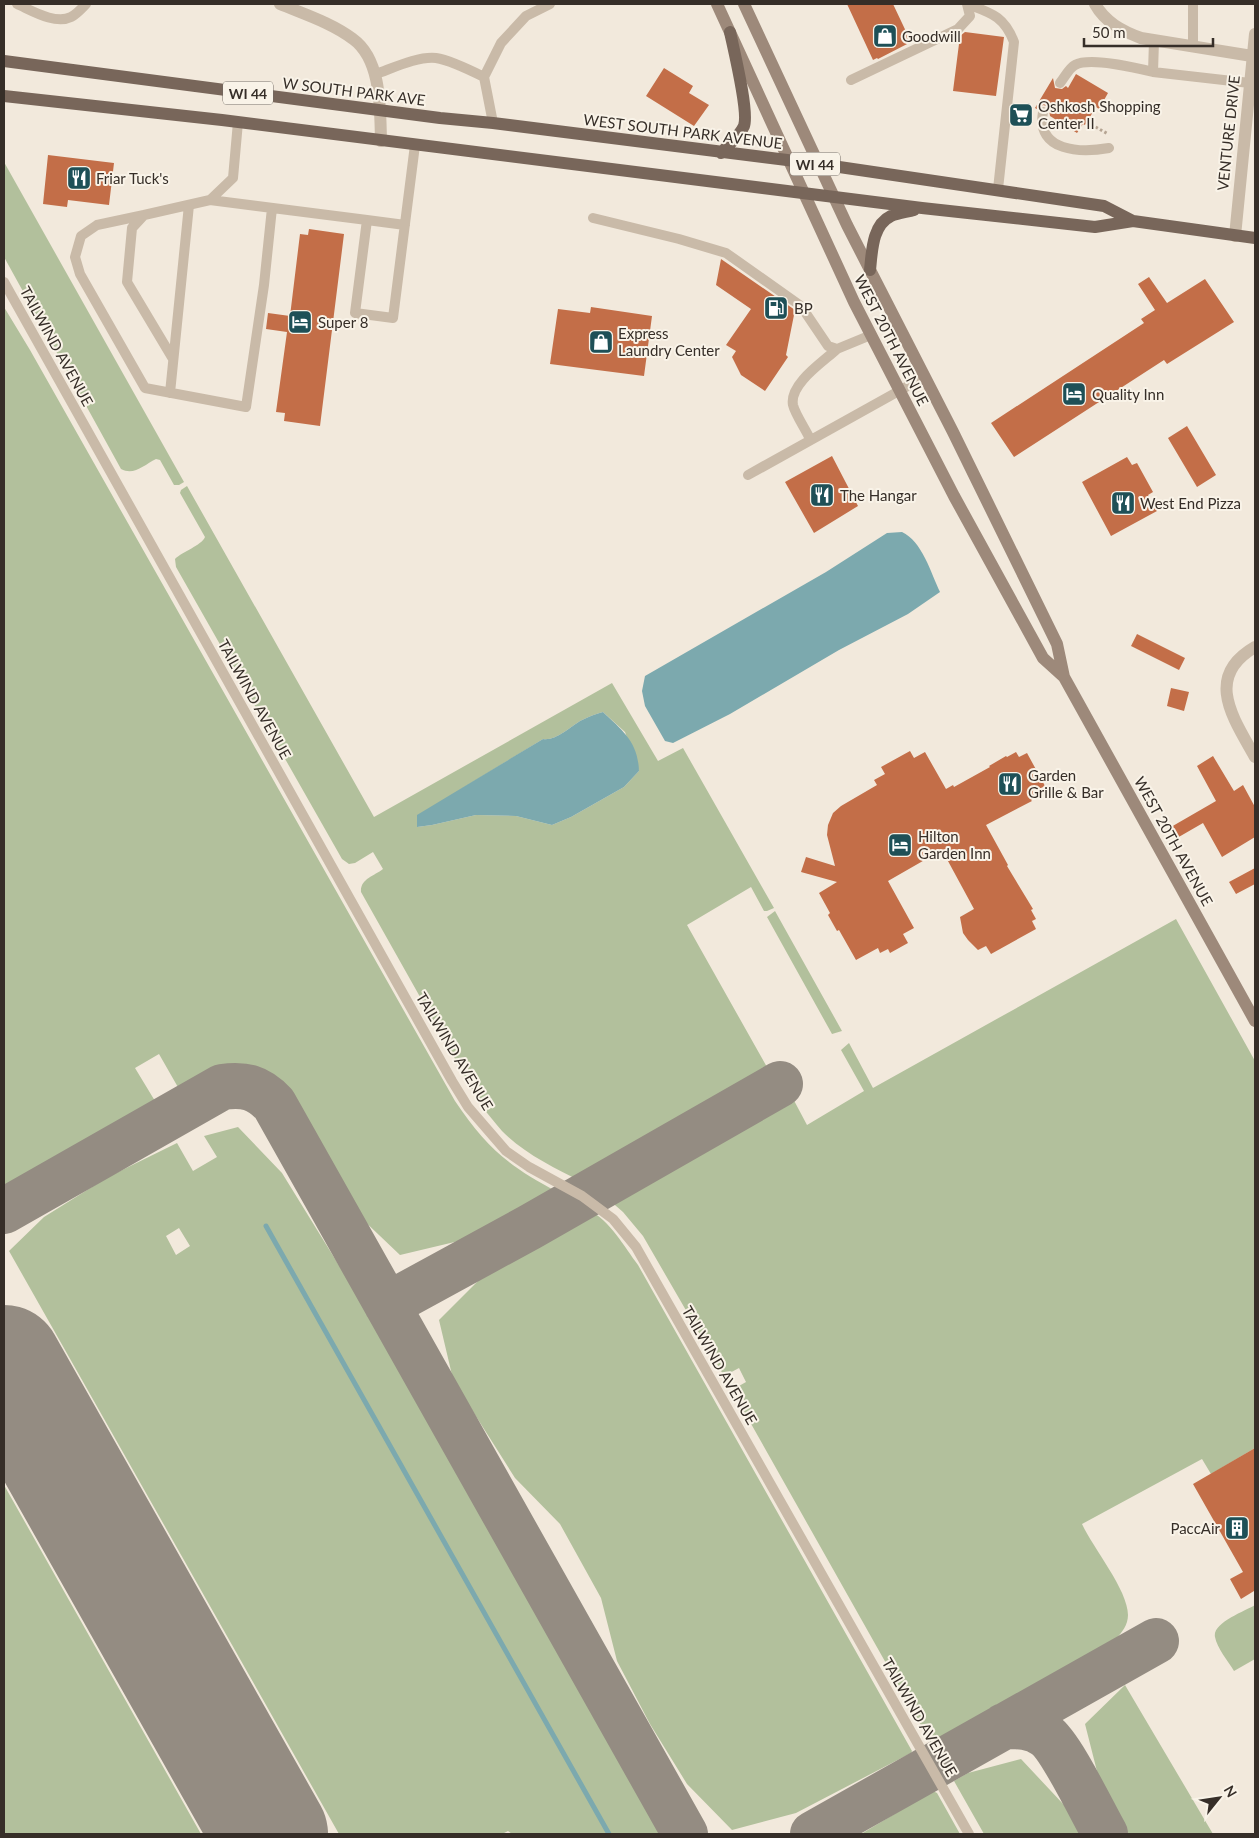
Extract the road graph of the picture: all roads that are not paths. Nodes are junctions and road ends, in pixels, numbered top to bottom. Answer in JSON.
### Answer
{"nodes":[{"id":1,"x":17,"y":4,"type":"edge"},
{"id":2,"x":86,"y":4,"type":"edge"},
{"id":3,"x":280,"y":4,"type":"edge"},
{"id":4,"x":550,"y":4,"type":"edge"},
{"id":5,"x":717,"y":4,"type":"edge"},
{"id":6,"x":744,"y":4,"type":"edge"},
{"id":7,"x":968,"y":4,"type":"edge"},
{"id":8,"x":1095,"y":4,"type":"edge"},
{"id":9,"x":1193,"y":4,"type":"edge"},
{"id":10,"x":730,"y":32,"type":"junction"},
{"id":11,"x":1255,"y":34,"type":"edge"},
{"id":12,"x":1154,"y":41,"type":"junction"},
{"id":13,"x":1193,"y":47,"type":"junction"},
{"id":14,"x":1252,"y":56,"type":"junction"},
{"id":15,"x":4,"y":61,"type":"edge"},
{"id":16,"x":1153,"y":72,"type":"junction"},
{"id":17,"x":376,"y":74,"type":"junction"},
{"id":18,"x":484,"y":77,"type":"junction"},
{"id":19,"x":851,"y":80,"type":"dead end"},
{"id":20,"x":1060,"y":83,"type":"dead end"},
{"id":21,"x":1250,"y":83,"type":"junction"},
{"id":22,"x":4,"y":96,"type":"edge"},
{"id":23,"x":1252,"y":101,"type":"edge"},
{"id":24,"x":380,"y":111,"type":"junction"},
{"id":25,"x":1043,"y":112,"type":"dead end"},
{"id":26,"x":238,"y":122,"type":"junction"},
{"id":27,"x":493,"y":123,"type":"junction"},
{"id":28,"x":381,"y":141,"type":"junction"},
{"id":29,"x":415,"y":145,"type":"junction"},
{"id":30,"x":1108,"y":148,"type":"dead end"},
{"id":31,"x":721,"y":153,"type":"junction"},
{"id":32,"x":791,"y":162,"type":"junction"},
{"id":33,"x":819,"y":164,"type":"junction"},
{"id":34,"x":998,"y":189,"type":"junction"},
{"id":35,"x":804,"y":194,"type":"junction"},
{"id":36,"x":834,"y":197,"type":"junction"},
{"id":37,"x":210,"y":200,"type":"junction"},
{"id":38,"x":189,"y":205,"type":"junction"},
{"id":39,"x":272,"y":208,"type":"junction"},
{"id":40,"x":922,"y":208,"type":"junction"},
{"id":41,"x":144,"y":215,"type":"junction"},
{"id":42,"x":593,"y":218,"type":"dead end"},
{"id":43,"x":367,"y":220,"type":"junction"},
{"id":44,"x":1133,"y":220,"type":"junction"},
{"id":45,"x":405,"y":225,"type":"junction"},
{"id":46,"x":1235,"y":236,"type":"junction"},
{"id":47,"x":1255,"y":238,"type":"edge"},
{"id":48,"x":870,"y":270,"type":"junction"},
{"id":49,"x":4,"y":282,"type":"edge"},
{"id":50,"x":871,"y":334,"type":"junction"},
{"id":51,"x":837,"y":349,"type":"junction"},
{"id":52,"x":173,"y":359,"type":"junction"},
{"id":53,"x":924,"y":377,"type":"junction"},
{"id":54,"x":899,"y":390,"type":"junction"},
{"id":55,"x":170,"y":393,"type":"junction"},
{"id":56,"x":810,"y":439,"type":"junction"},
{"id":57,"x":748,"y":475,"type":"dead end"},
{"id":58,"x":1255,"y":647,"type":"edge"},
{"id":59,"x":1064,"y":676,"type":"junction"},
{"id":60,"x":1255,"y":757,"type":"edge"},
{"id":61,"x":1255,"y":1022,"type":"edge"},
{"id":62,"x":969,"y":1834,"type":"edge"}],
"edges":[{"from":1,"to":2,"type":"lane"},
{"from":3,"to":17,"type":"street"},
{"from":4,"to":18,"type":"lane"},
{"from":5,"to":10,"type":"main road","name":"WEST 20TH AVENUE"},
{"from":6,"to":33,"type":"main road","name":"WEST 20TH AVENUE"},
{"from":7,"to":19,"type":"lane"},
{"from":7,"to":34,"type":"lane"},
{"from":8,"to":12,"type":"street"},
{"from":9,"to":13,"type":"lane"},
{"from":10,"to":31,"type":"main road"},
{"from":10,"to":32,"type":"main road","name":"WEST 20TH AVENUE"},
{"from":11,"to":14,"type":"street","name":"VENTURE DRIVE"},
{"from":12,"to":13,"type":"street"},
{"from":12,"to":16,"type":"lane"},
{"from":13,"to":14,"type":"street"},
{"from":14,"to":21,"type":"street","name":"VENTURE DRIVE"},
{"from":15,"to":24,"type":"main road","name":"W SOUTH PARK AVE","number":"WI 44"},
{"from":16,"to":20,"type":"lane"},
{"from":16,"to":21,"type":"lane"},
{"from":17,"to":18,"type":"lane"},
{"from":17,"to":24,"type":"street"},
{"from":18,"to":27,"type":"lane"},
{"from":21,"to":23,"type":"street","name":"VENTURE DRIVE"},
{"from":22,"to":26,"type":"main road","number":"WI 44"},
{"from":23,"to":46,"type":"street","name":"VENTURE DRIVE"},
{"from":24,"to":27,"type":"main road","name":"W SOUTH PARK AVE","number":"WI 44"},
{"from":24,"to":28,"type":"street"},
{"from":25,"to":30,"type":"lane"},
{"from":26,"to":28,"type":"main road","number":"WI 44"},
{"from":26,"to":37,"type":"lane"},
{"from":27,"to":31,"type":"main road","name":"WEST SOUTH PARK AVENUE","number":"WI 44"},
{"from":28,"to":29,"type":"main road","number":"WI 44"},
{"from":29,"to":35,"type":"main road","name":"WEST SOUTH PARK AVENUE","number":"WI 44"},
{"from":29,"to":45,"type":"lane"},
{"from":31,"to":32,"type":"main road","name":"WEST SOUTH PARK AVENUE","number":"WI 44"},
{"from":32,"to":33,"type":"main road","name":"WEST SOUTH PARK AVENUE","number":"WI 44"},
{"from":32,"to":35,"type":"main road","name":"WEST 20TH AVENUE"},
{"from":33,"to":34,"type":"main road","name":"WEST SOUTH PARK AVENUE","number":"WI 44"},
{"from":33,"to":36,"type":"main road","name":"WEST 20TH AVENUE"},
{"from":34,"to":44,"type":"main road","name":"WEST SOUTH PARK AVENUE","number":"WI 44"},
{"from":35,"to":36,"type":"main road","name":"WEST SOUTH PARK AVENUE","number":"WI 44"},
{"from":35,"to":50,"type":"main road","name":"WEST 20TH AVENUE"},
{"from":36,"to":40,"type":"main road","name":"WEST SOUTH PARK AVENUE","number":"WI 44"},
{"from":36,"to":48,"type":"main road","name":"WEST 20TH AVENUE"},
{"from":37,"to":38,"type":"lane"},
{"from":37,"to":39,"type":"lane"},
{"from":38,"to":41,"type":"lane"},
{"from":38,"to":52,"type":"lane"},
{"from":39,"to":43,"type":"lane"},
{"from":39,"to":55,"type":"lane"},
{"from":40,"to":44,"type":"main road","name":"WEST SOUTH PARK AVENUE","number":"WI 44"},
{"from":40,"to":48,"type":"main road"},
{"from":41,"to":52,"type":"lane"},
{"from":41,"to":55,"type":"lane"},
{"from":42,"to":51,"type":"lane"},
{"from":43,"to":45,"type":"lane"},
{"from":43,"to":45,"type":"lane"},
{"from":44,"to":46,"type":"main road","name":"WEST SOUTH PARK AVENUE","number":"WI 44"},
{"from":46,"to":47,"type":"main road","name":"WEST SOUTH PARK AVENUE","number":"WI 44"},
{"from":48,"to":53,"type":"main road","name":"WEST 20TH AVENUE"},
{"from":49,"to":62,"type":"lane","name":"TAILWIND AVENUE"},
{"from":50,"to":51,"type":"lane"},
{"from":50,"to":54,"type":"main road","name":"WEST 20TH AVENUE"},
{"from":51,"to":56,"type":"lane"},
{"from":52,"to":55,"type":"lane"},
{"from":53,"to":54,"type":"lane"},
{"from":53,"to":59,"type":"main road","name":"WEST 20TH AVENUE"},
{"from":54,"to":56,"type":"lane"},
{"from":54,"to":59,"type":"main road","name":"WEST 20TH AVENUE"},
{"from":56,"to":57,"type":"lane"},
{"from":58,"to":60,"type":"street"},
{"from":59,"to":61,"type":"main road","name":"WEST 20TH AVENUE"}]}
